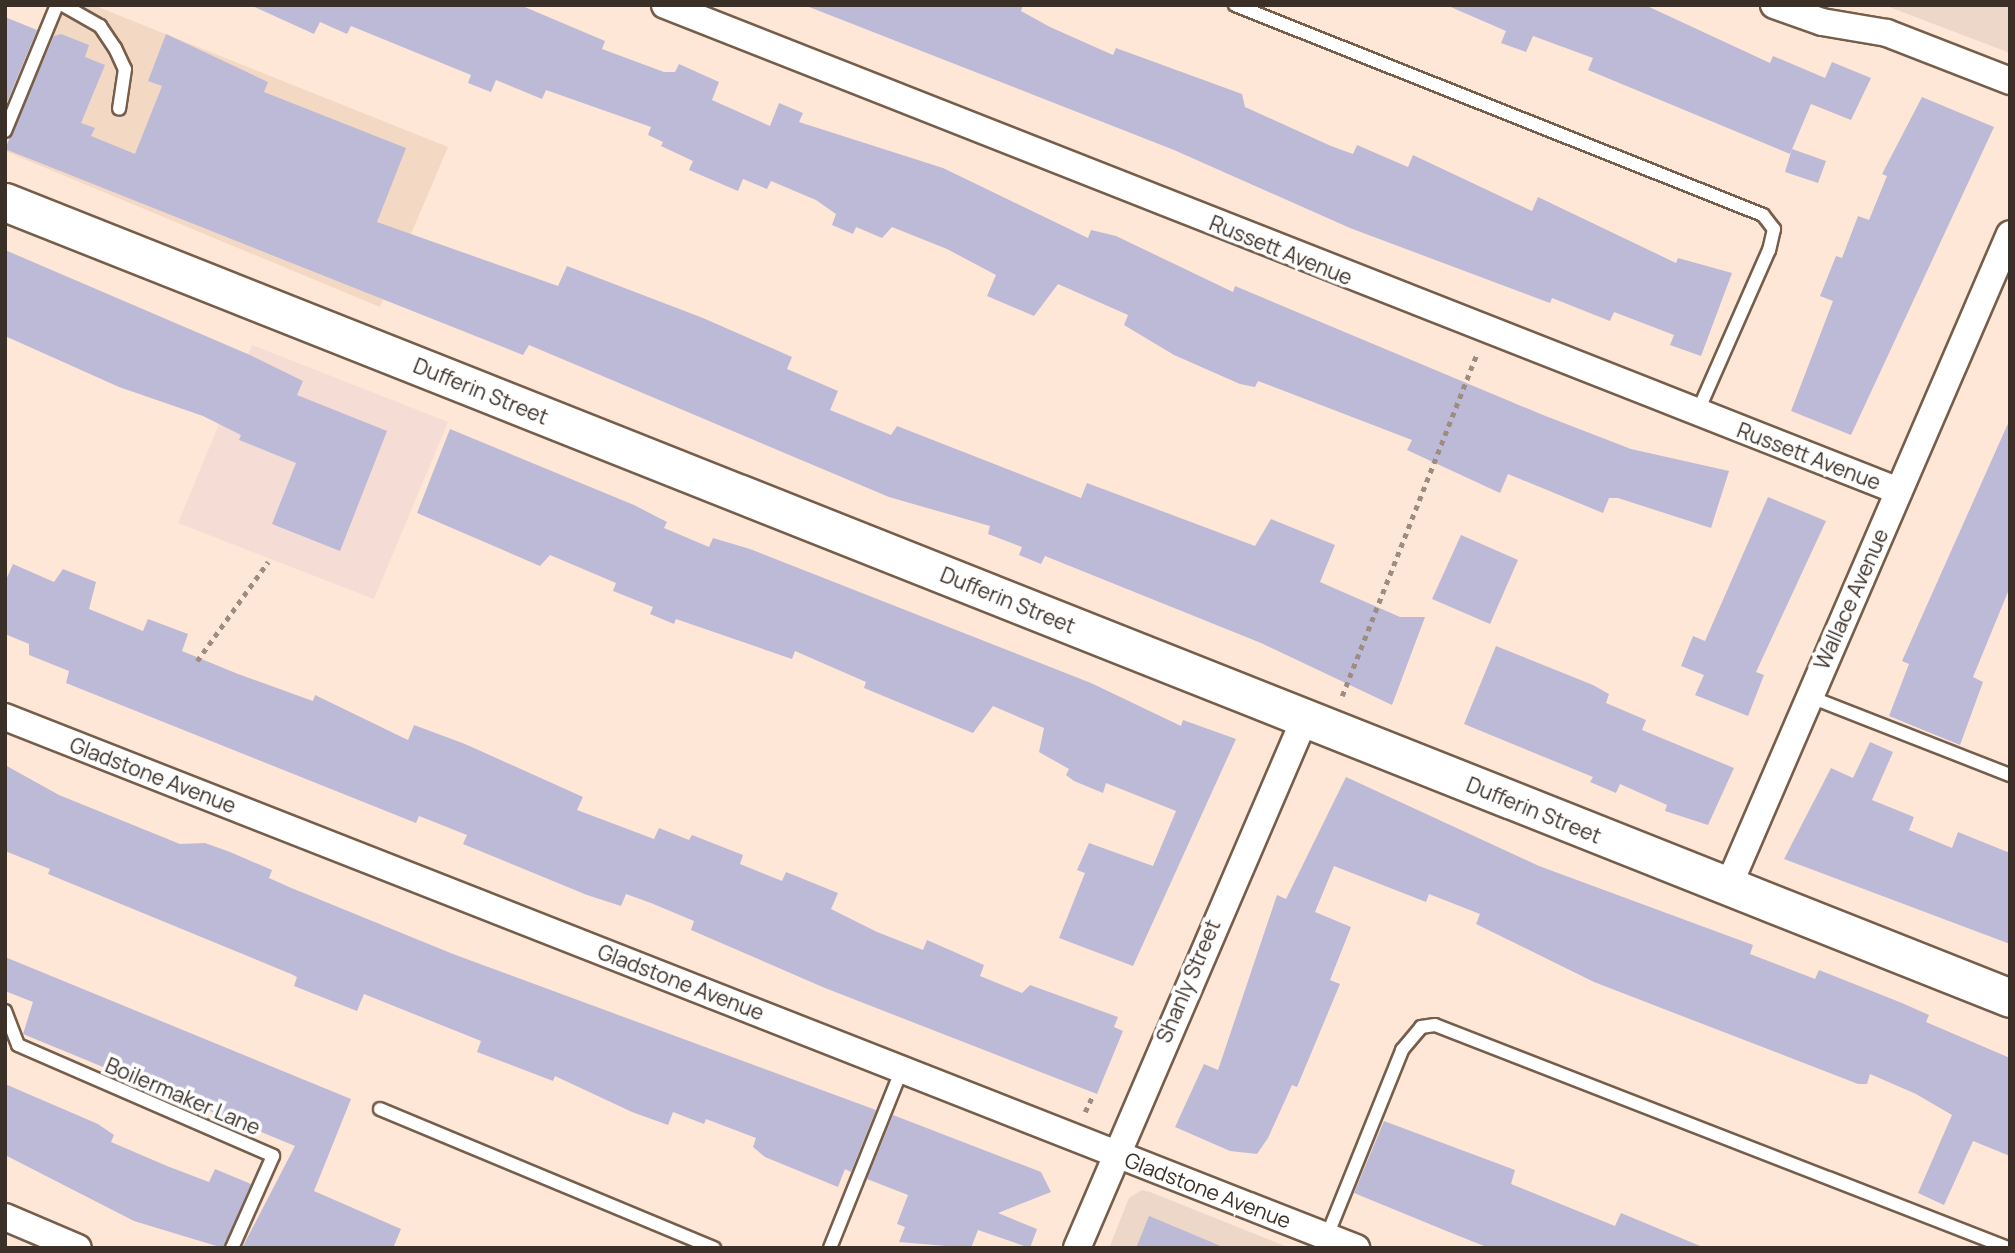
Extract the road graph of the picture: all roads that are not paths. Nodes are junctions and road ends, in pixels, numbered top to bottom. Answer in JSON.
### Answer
{"nodes":[{"id":1,"x":57,"y":5,"type":"edge"},
{"id":2,"x":63,"y":5,"type":"edge"},
{"id":3,"x":665,"y":5,"type":"edge"},
{"id":4,"x":1234,"y":5,"type":"edge"},
{"id":5,"x":1774,"y":5,"type":"edge"},
{"id":6,"x":2010,"y":81,"type":"edge"},
{"id":7,"x":119,"y":109,"type":"dead end"},
{"id":8,"x":5,"y":131,"type":"edge"},
{"id":9,"x":5,"y":202,"type":"edge"},
{"id":10,"x":2010,"y":234,"type":"edge"},
{"id":11,"x":1697,"y":414,"type":"junction"},
{"id":12,"x":1899,"y":491,"type":"junction"},
{"id":13,"x":1808,"y":696,"type":"junction"},
{"id":14,"x":5,"y":717,"type":"edge"},
{"id":15,"x":1305,"y":718,"type":"junction"},
{"id":16,"x":2010,"y":775,"type":"edge"},
{"id":17,"x":1728,"y":887,"type":"junction"},
{"id":18,"x":2010,"y":998,"type":"edge"},
{"id":19,"x":5,"y":1011,"type":"edge"},
{"id":20,"x":903,"y":1068,"type":"junction"},
{"id":21,"x":380,"y":1109,"type":"dead end"},
{"id":22,"x":1116,"y":1154,"type":"junction"},
{"id":23,"x":5,"y":1217,"type":"edge"},
{"id":24,"x":1327,"y":1236,"type":"junction"},
{"id":25,"x":78,"y":1248,"type":"edge"},
{"id":26,"x":232,"y":1248,"type":"edge"},
{"id":27,"x":714,"y":1248,"type":"edge"},
{"id":28,"x":830,"y":1248,"type":"edge"},
{"id":29,"x":1077,"y":1248,"type":"edge"},
{"id":30,"x":1356,"y":1248,"type":"edge"},
{"id":31,"x":2008,"y":1248,"type":"edge"}],
"edges":[{"from":1,"to":8,"type":"lane"},
{"from":2,"to":7,"type":"lane"},
{"from":3,"to":11,"type":"street","name":"Russett Avenue"},
{"from":4,"to":11,"type":"lane"},
{"from":5,"to":6,"type":"street"},
{"from":9,"to":15,"type":"main road","name":"Dufferin Street"},
{"from":10,"to":12,"type":"street","name":"Wallace Avenue"},
{"from":11,"to":12,"type":"street","name":"Russett Avenue"},
{"from":12,"to":13,"type":"street","name":"Wallace Avenue"},
{"from":13,"to":16,"type":"lane"},
{"from":13,"to":17,"type":"street","name":"Wallace Avenue"},
{"from":14,"to":20,"type":"street","name":"Gladstone Avenue"},
{"from":15,"to":17,"type":"main road","name":"Dufferin Street"},
{"from":15,"to":22,"type":"street","name":"Shanly Street"},
{"from":17,"to":18,"type":"main road","name":"Dufferin Street"},
{"from":19,"to":26,"type":"lane","name":"Boilermaker Lane"},
{"from":20,"to":22,"type":"street","name":"Gladstone Avenue"},
{"from":20,"to":28,"type":"lane"},
{"from":21,"to":27,"type":"lane"},
{"from":22,"to":24,"type":"street","name":"Gladstone Avenue"},
{"from":22,"to":29,"type":"street","name":"Shanly Street"},
{"from":23,"to":25,"type":"street"},
{"from":24,"to":30,"type":"street","name":"Gladstone Avenue"},
{"from":24,"to":31,"type":"lane"}]}
